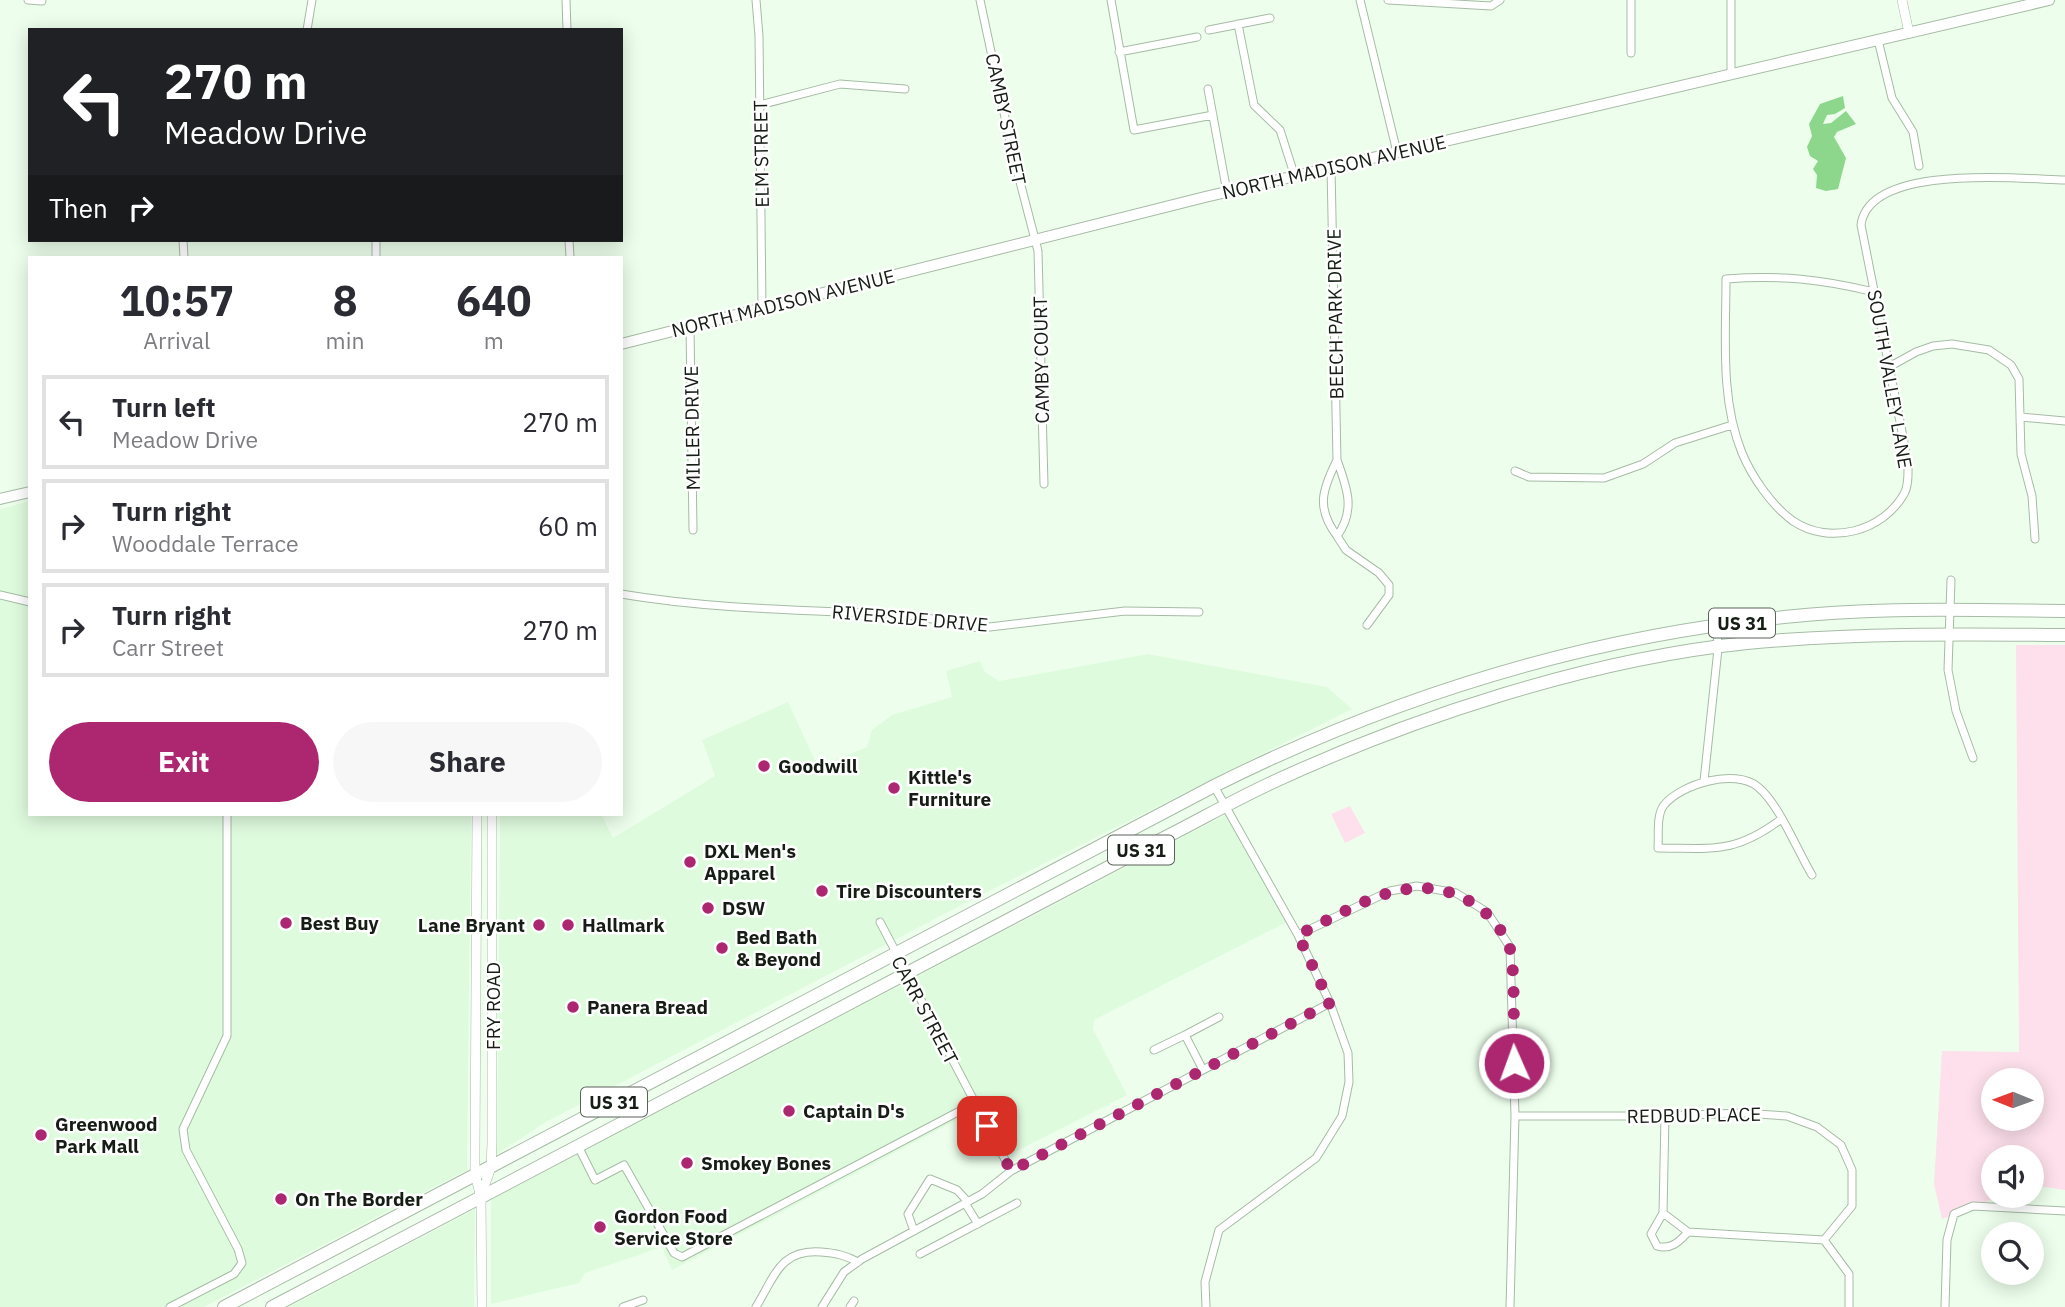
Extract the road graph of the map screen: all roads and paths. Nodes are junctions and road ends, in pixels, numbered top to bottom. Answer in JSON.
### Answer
{"nodes":[{"id":1,"x":28,"y":0,"type":"edge"},
{"id":2,"x":312,"y":0,"type":"edge"},
{"id":3,"x":566,"y":0,"type":"edge"},
{"id":4,"x":756,"y":0,"type":"edge"},
{"id":5,"x":980,"y":0,"type":"edge"},
{"id":6,"x":1111,"y":0,"type":"edge"},
{"id":7,"x":1360,"y":0,"type":"edge"},
{"id":8,"x":1388,"y":0,"type":"edge"},
{"id":9,"x":1500,"y":0,"type":"edge"},
{"id":10,"x":1631,"y":0,"type":"edge"},
{"id":11,"x":1731,"y":0,"type":"edge"},
{"id":12,"x":1902,"y":0,"type":"edge"},
{"id":13,"x":2049,"y":0,"type":"edge"},
{"id":14,"x":42,"y":1,"type":"edge"},
{"id":15,"x":1270,"y":18,"type":"dead end"},
{"id":16,"x":1238,"y":24,"type":"junction"},
{"id":17,"x":307,"y":28,"type":"edge"},
{"id":18,"x":567,"y":28,"type":"edge"},
{"id":19,"x":1209,"y":30,"type":"dead end"},
{"id":20,"x":1909,"y":33,"type":"junction"},
{"id":21,"x":1196,"y":37,"type":"dead end"},
{"id":22,"x":1878,"y":40,"type":"junction"},
{"id":23,"x":1119,"y":52,"type":"junction"},
{"id":24,"x":1631,"y":53,"type":"dead end"},
{"id":25,"x":1731,"y":73,"type":"junction"},
{"id":26,"x":905,"y":89,"type":"dead end"},
{"id":27,"x":1208,"y":89,"type":"dead end"},
{"id":28,"x":760,"y":105,"type":"junction"},
{"id":29,"x":1213,"y":115,"type":"junction"},
{"id":30,"x":1397,"y":152,"type":"junction"},
{"id":31,"x":1919,"y":166,"type":"dead end"},
{"id":32,"x":1331,"y":168,"type":"junction"},
{"id":33,"x":1295,"y":177,"type":"junction"},
{"id":34,"x":2065,"y":180,"type":"edge"},
{"id":35,"x":1227,"y":192,"type":"junction"},
{"id":36,"x":1033,"y":238,"type":"junction"},
{"id":37,"x":1874,"y":292,"type":"junction"},
{"id":38,"x":762,"y":309,"type":"junction"},
{"id":39,"x":690,"y":326,"type":"junction"},
{"id":40,"x":623,"y":343,"type":"edge"},
{"id":41,"x":1889,"y":367,"type":"junction"},
{"id":42,"x":2021,"y":417,"type":"junction"},
{"id":43,"x":2065,"y":421,"type":"edge"},
{"id":44,"x":1732,"y":425,"type":"junction"},
{"id":45,"x":1338,"y":460,"type":"junction"},
{"id":46,"x":1515,"y":471,"type":"dead end"},
{"id":47,"x":1044,"y":484,"type":"dead end"},
{"id":48,"x":28,"y":492,"type":"edge"},
{"id":49,"x":0,"y":499,"type":"edge"},
{"id":50,"x":693,"y":530,"type":"dead end"},
{"id":51,"x":1338,"y":536,"type":"junction"},
{"id":52,"x":2035,"y":539,"type":"dead end"},
{"id":53,"x":1951,"y":580,"type":"dead end"},
{"id":54,"x":623,"y":594,"type":"edge"},
{"id":55,"x":0,"y":596,"type":"edge"},
{"id":56,"x":28,"y":602,"type":"edge"},
{"id":57,"x":1951,"y":611,"type":"junction"},
{"id":58,"x":2065,"y":611,"type":"edge"},
{"id":59,"x":1199,"y":612,"type":"dead end"},
{"id":60,"x":1367,"y":625,"type":"dead end"},
{"id":61,"x":1717,"y":626,"type":"junction"},
{"id":62,"x":1950,"y":634,"type":"junction"},
{"id":63,"x":2065,"y":635,"type":"edge"},
{"id":64,"x":1718,"y":649,"type":"junction"},
{"id":65,"x":1973,"y":758,"type":"dead end"},
{"id":66,"x":1704,"y":781,"type":"junction"},
{"id":67,"x":1214,"y":786,"type":"junction"},
{"id":68,"x":1226,"y":807,"type":"junction"},
{"id":69,"x":227,"y":816,"type":"edge"},
{"id":70,"x":477,"y":816,"type":"edge"},
{"id":71,"x":492,"y":816,"type":"edge"},
{"id":72,"x":1780,"y":820,"type":"junction"},
{"id":73,"x":1812,"y":875,"type":"dead end"},
{"id":74,"x":880,"y":922,"type":"dead end"},
{"id":75,"x":1298,"y":935,"type":"junction"},
{"id":76,"x":896,"y":954,"type":"junction"},
{"id":77,"x":907,"y":973,"type":"junction"},
{"id":78,"x":1330,"y":1003,"type":"junction"},
{"id":79,"x":1219,"y":1017,"type":"dead end"},
{"id":80,"x":1185,"y":1035,"type":"junction"},
{"id":81,"x":1154,"y":1050,"type":"dead end"},
{"id":82,"x":1203,"y":1070,"type":"junction"},
{"id":83,"x":975,"y":1103,"type":"junction"},
{"id":84,"x":1515,"y":1116,"type":"junction"},
{"id":85,"x":1665,"y":1116,"type":"junction"},
{"id":86,"x":578,"y":1146,"type":"junction"},
{"id":87,"x":491,"y":1167,"type":"junction"},
{"id":88,"x":1011,"y":1171,"type":"junction"},
{"id":89,"x":475,"y":1174,"type":"junction"},
{"id":90,"x":481,"y":1198,"type":"junction"},
{"id":91,"x":966,"y":1203,"type":"junction"},
{"id":92,"x":1017,"y":1203,"type":"dead end"},
{"id":93,"x":2065,"y":1211,"type":"edge"},
{"id":94,"x":1662,"y":1213,"type":"junction"},
{"id":95,"x":978,"y":1224,"type":"junction"},
{"id":96,"x":914,"y":1231,"type":"junction"},
{"id":97,"x":1688,"y":1231,"type":"junction"},
{"id":98,"x":1824,"y":1240,"type":"junction"},
{"id":99,"x":920,"y":1254,"type":"dead end"},
{"id":100,"x":858,"y":1262,"type":"junction"},
{"id":101,"x":643,"y":1300,"type":"dead end"},
{"id":102,"x":170,"y":1307,"type":"edge"},
{"id":103,"x":224,"y":1307,"type":"edge"},
{"id":104,"x":272,"y":1307,"type":"edge"},
{"id":105,"x":482,"y":1307,"type":"edge"},
{"id":106,"x":623,"y":1307,"type":"edge"},
{"id":107,"x":756,"y":1307,"type":"edge"},
{"id":108,"x":822,"y":1307,"type":"edge"},
{"id":109,"x":1206,"y":1307,"type":"edge"},
{"id":110,"x":1510,"y":1307,"type":"edge"},
{"id":111,"x":1849,"y":1307,"type":"edge"},
{"id":112,"x":1945,"y":1307,"type":"edge"}],
"edges":[{"from":1,"to":14,"type":"street"},
{"from":2,"to":17,"type":"street"},
{"from":3,"to":18,"type":"street"},
{"from":4,"to":28,"type":"street","name":"ELM STREET"},
{"from":5,"to":36,"type":"street","name":"CAMBY STREET"},
{"from":6,"to":23,"type":"street"},
{"from":7,"to":30,"type":"street"},
{"from":8,"to":9,"type":"street"},
{"from":10,"to":24,"type":"street"},
{"from":11,"to":25,"type":"street"},
{"from":12,"to":20,"type":"street"},
{"from":13,"to":20,"type":"main road","name":"NORTH MADISON AVENUE"},
{"from":15,"to":16,"type":"street"},
{"from":16,"to":19,"type":"street"},
{"from":16,"to":33,"type":"street"},
{"from":20,"to":22,"type":"main road","name":"NORTH MADISON AVENUE"},
{"from":21,"to":23,"type":"street"},
{"from":22,"to":25,"type":"main road","name":"NORTH MADISON AVENUE"},
{"from":22,"to":31,"type":"street"},
{"from":23,"to":29,"type":"street"},
{"from":25,"to":30,"type":"main road","name":"NORTH MADISON AVENUE"},
{"from":26,"to":28,"type":"street"},
{"from":27,"to":29,"type":"street"},
{"from":28,"to":38,"type":"street","name":"ELM STREET"},
{"from":29,"to":35,"type":"street"},
{"from":30,"to":32,"type":"main road","name":"NORTH MADISON AVENUE"},
{"from":32,"to":33,"type":"main road","name":"NORTH MADISON AVENUE"},
{"from":32,"to":45,"type":"street","name":"BEECH PARK DRIVE"},
{"from":33,"to":35,"type":"main road","name":"NORTH MADISON AVENUE"},
{"from":34,"to":37,"type":"street","name":"SOUTH VALLEY LANE"},
{"from":35,"to":36,"type":"main road","name":"NORTH MADISON AVENUE"},
{"from":36,"to":38,"type":"main road","name":"NORTH MADISON AVENUE"},
{"from":36,"to":47,"type":"street","name":"CAMBY COURT"},
{"from":37,"to":41,"type":"street","name":"SOUTH VALLEY LANE"},
{"from":37,"to":44,"type":"street"},
{"from":38,"to":39,"type":"main road","name":"NORTH MADISON AVENUE"},
{"from":39,"to":40,"type":"main road","name":"NORTH MADISON AVENUE"},
{"from":39,"to":50,"type":"street","name":"MILLER DRIVE"},
{"from":41,"to":42,"type":"street"},
{"from":41,"to":44,"type":"street","name":"SOUTH VALLEY LANE"},
{"from":42,"to":43,"type":"street"},
{"from":42,"to":52,"type":"street"},
{"from":44,"to":46,"type":"street"},
{"from":45,"to":51,"type":"street","name":"BEECH PARK DRIVE"},
{"from":45,"to":51,"type":"street","name":"BEECH PARK DRIVE"},
{"from":48,"to":49,"type":"main road"},
{"from":51,"to":60,"type":"street","name":"BEECH PARK DRIVE"},
{"from":53,"to":57,"type":"street"},
{"from":54,"to":59,"type":"street","name":"RIVERSIDE DRIVE"},
{"from":55,"to":56,"type":"street"},
{"from":57,"to":58,"type":"main road","number":"US 31"},
{"from":57,"to":61,"type":"main road","number":"US 31"},
{"from":57,"to":62,"type":"street"},
{"from":61,"to":64,"type":"street"},
{"from":61,"to":67,"type":"main road","number":"US 31"},
{"from":62,"to":63,"type":"main road","number":"US 31"},
{"from":62,"to":64,"type":"main road","number":"US 31"},
{"from":62,"to":65,"type":"street"},
{"from":64,"to":66,"type":"street"},
{"from":64,"to":68,"type":"main road","number":"US 31"},
{"from":66,"to":72,"type":"street"},
{"from":66,"to":72,"type":"street"},
{"from":67,"to":68,"type":"street"},
{"from":67,"to":76,"type":"main road","number":"US 31"},
{"from":68,"to":75,"type":"street"},
{"from":68,"to":77,"type":"main road","number":"US 31"},
{"from":69,"to":102,"type":"street"},
{"from":70,"to":89,"type":"street","name":"FRY ROAD"},
{"from":71,"to":87,"type":"street","name":"FRY ROAD"},
{"from":72,"to":73,"type":"street"},
{"from":74,"to":76,"type":"street","name":"CARR STREET"},
{"from":75,"to":78,"type":"street"},
{"from":75,"to":84,"type":"street"},
{"from":76,"to":77,"type":"street","name":"CARR STREET"},
{"from":76,"to":87,"type":"main road","number":"US 31"},
{"from":77,"to":83,"type":"street","name":"CARR STREET"},
{"from":77,"to":86,"type":"main road","number":"US 31"},
{"from":78,"to":82,"type":"street"},
{"from":78,"to":109,"type":"street"},
{"from":79,"to":80,"type":"street"},
{"from":80,"to":81,"type":"street"},
{"from":80,"to":82,"type":"street"},
{"from":82,"to":88,"type":"street"},
{"from":83,"to":86,"type":"street"},
{"from":83,"to":88,"type":"street","name":"CARR STREET"},
{"from":84,"to":85,"type":"street","name":"REDBUD PLACE"},
{"from":84,"to":110,"type":"street"},
{"from":85,"to":94,"type":"street"},
{"from":85,"to":98,"type":"street","name":"REDBUD PLACE"},
{"from":86,"to":90,"type":"main road","number":"US 31"},
{"from":87,"to":89,"type":"main road","number":"US 31"},
{"from":87,"to":90,"type":"street","name":"FRY ROAD"},
{"from":88,"to":91,"type":"street"},
{"from":89,"to":90,"type":"street","name":"FRY ROAD"},
{"from":89,"to":103,"type":"main road","number":"US 31"},
{"from":90,"to":104,"type":"main road","number":"US 31"},
{"from":90,"to":105,"type":"street","name":"FRY ROAD"},
{"from":91,"to":95,"type":"street"},
{"from":91,"to":96,"type":"street"},
{"from":91,"to":96,"type":"street"},
{"from":92,"to":95,"type":"street"},
{"from":93,"to":112,"type":"street"},
{"from":94,"to":97,"type":"street"},
{"from":94,"to":97,"type":"street"},
{"from":95,"to":99,"type":"street"},
{"from":96,"to":100,"type":"street"},
{"from":97,"to":98,"type":"street"},
{"from":98,"to":111,"type":"street"},
{"from":100,"to":107,"type":"street"},
{"from":100,"to":108,"type":"street"},
{"from":101,"to":106,"type":"street"}]}
